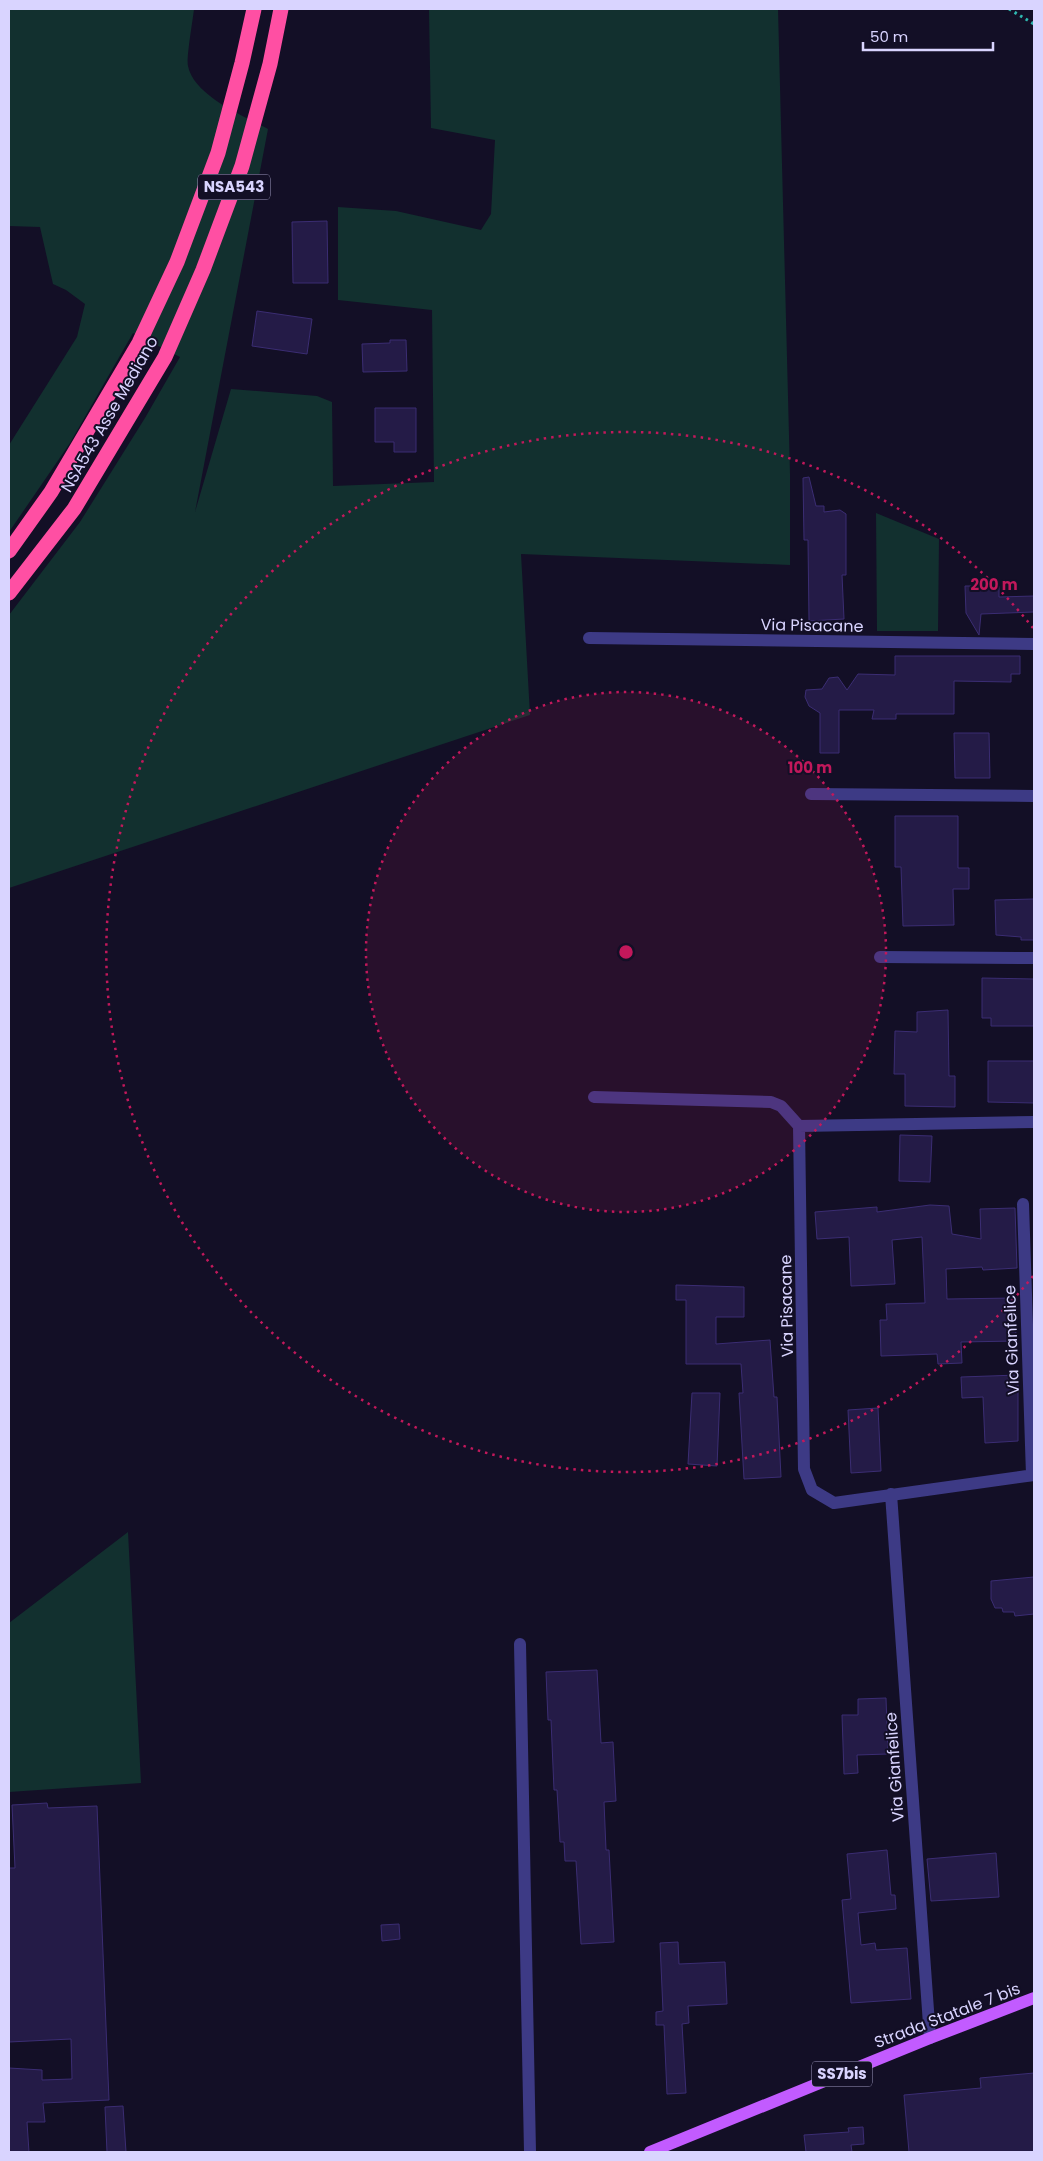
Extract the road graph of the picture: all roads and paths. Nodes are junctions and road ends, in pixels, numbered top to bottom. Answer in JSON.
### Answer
{"nodes":[{"id":1,"x":254,"y":9,"type":"edge"},
{"id":2,"x":280,"y":9,"type":"edge"},
{"id":3,"x":1010,"y":9,"type":"edge"},
{"id":4,"x":1034,"y":24,"type":"edge"},
{"id":5,"x":9,"y":551,"type":"edge"},
{"id":6,"x":9,"y":593,"type":"edge"},
{"id":7,"x":588,"y":638,"type":"dead end"},
{"id":8,"x":1034,"y":644,"type":"edge"},
{"id":9,"x":811,"y":794,"type":"dead end"},
{"id":10,"x":1034,"y":796,"type":"edge"},
{"id":11,"x":880,"y":957,"type":"dead end"},
{"id":12,"x":1034,"y":958,"type":"edge"},
{"id":13,"x":594,"y":1097,"type":"dead end"},
{"id":14,"x":1034,"y":1122,"type":"edge"},
{"id":15,"x":799,"y":1126,"type":"junction"},
{"id":16,"x":1023,"y":1204,"type":"dead end"},
{"id":17,"x":1033,"y":1475,"type":"edge"},
{"id":18,"x":891,"y":1494,"type":"junction"},
{"id":19,"x":520,"y":1644,"type":"dead end"},
{"id":20,"x":1034,"y":1998,"type":"edge"},
{"id":21,"x":930,"y":2038,"type":"junction"},
{"id":22,"x":530,"y":2152,"type":"edge"},
{"id":23,"x":650,"y":2152,"type":"edge"}],
"edges":[{"from":1,"to":5,"type":"highway","name":"NSA543 Asse Mediano"},
{"from":2,"to":6,"type":"highway","name":"NSA543 Asse Mediano","number":"NSA543"},
{"from":3,"to":4,"type":"path"},
{"from":7,"to":8,"type":"street","name":"Via Pisacane"},
{"from":9,"to":10,"type":"street"},
{"from":11,"to":12,"type":"street"},
{"from":13,"to":15,"type":"street"},
{"from":14,"to":15,"type":"street"},
{"from":15,"to":18,"type":"street","name":"Via Pisacane"},
{"from":16,"to":17,"type":"street","name":"Via Gianfelice"},
{"from":17,"to":18,"type":"street","name":"Via Pisacane"},
{"from":18,"to":21,"type":"street","name":"Via Gianfelice"},
{"from":19,"to":22,"type":"street"},
{"from":20,"to":21,"type":"main road","name":"Strada Statale 7 bis","number":"SS7bis"},
{"from":21,"to":23,"type":"main road","name":"Strada Statale 7 bis","number":"SS7bis"}]}
